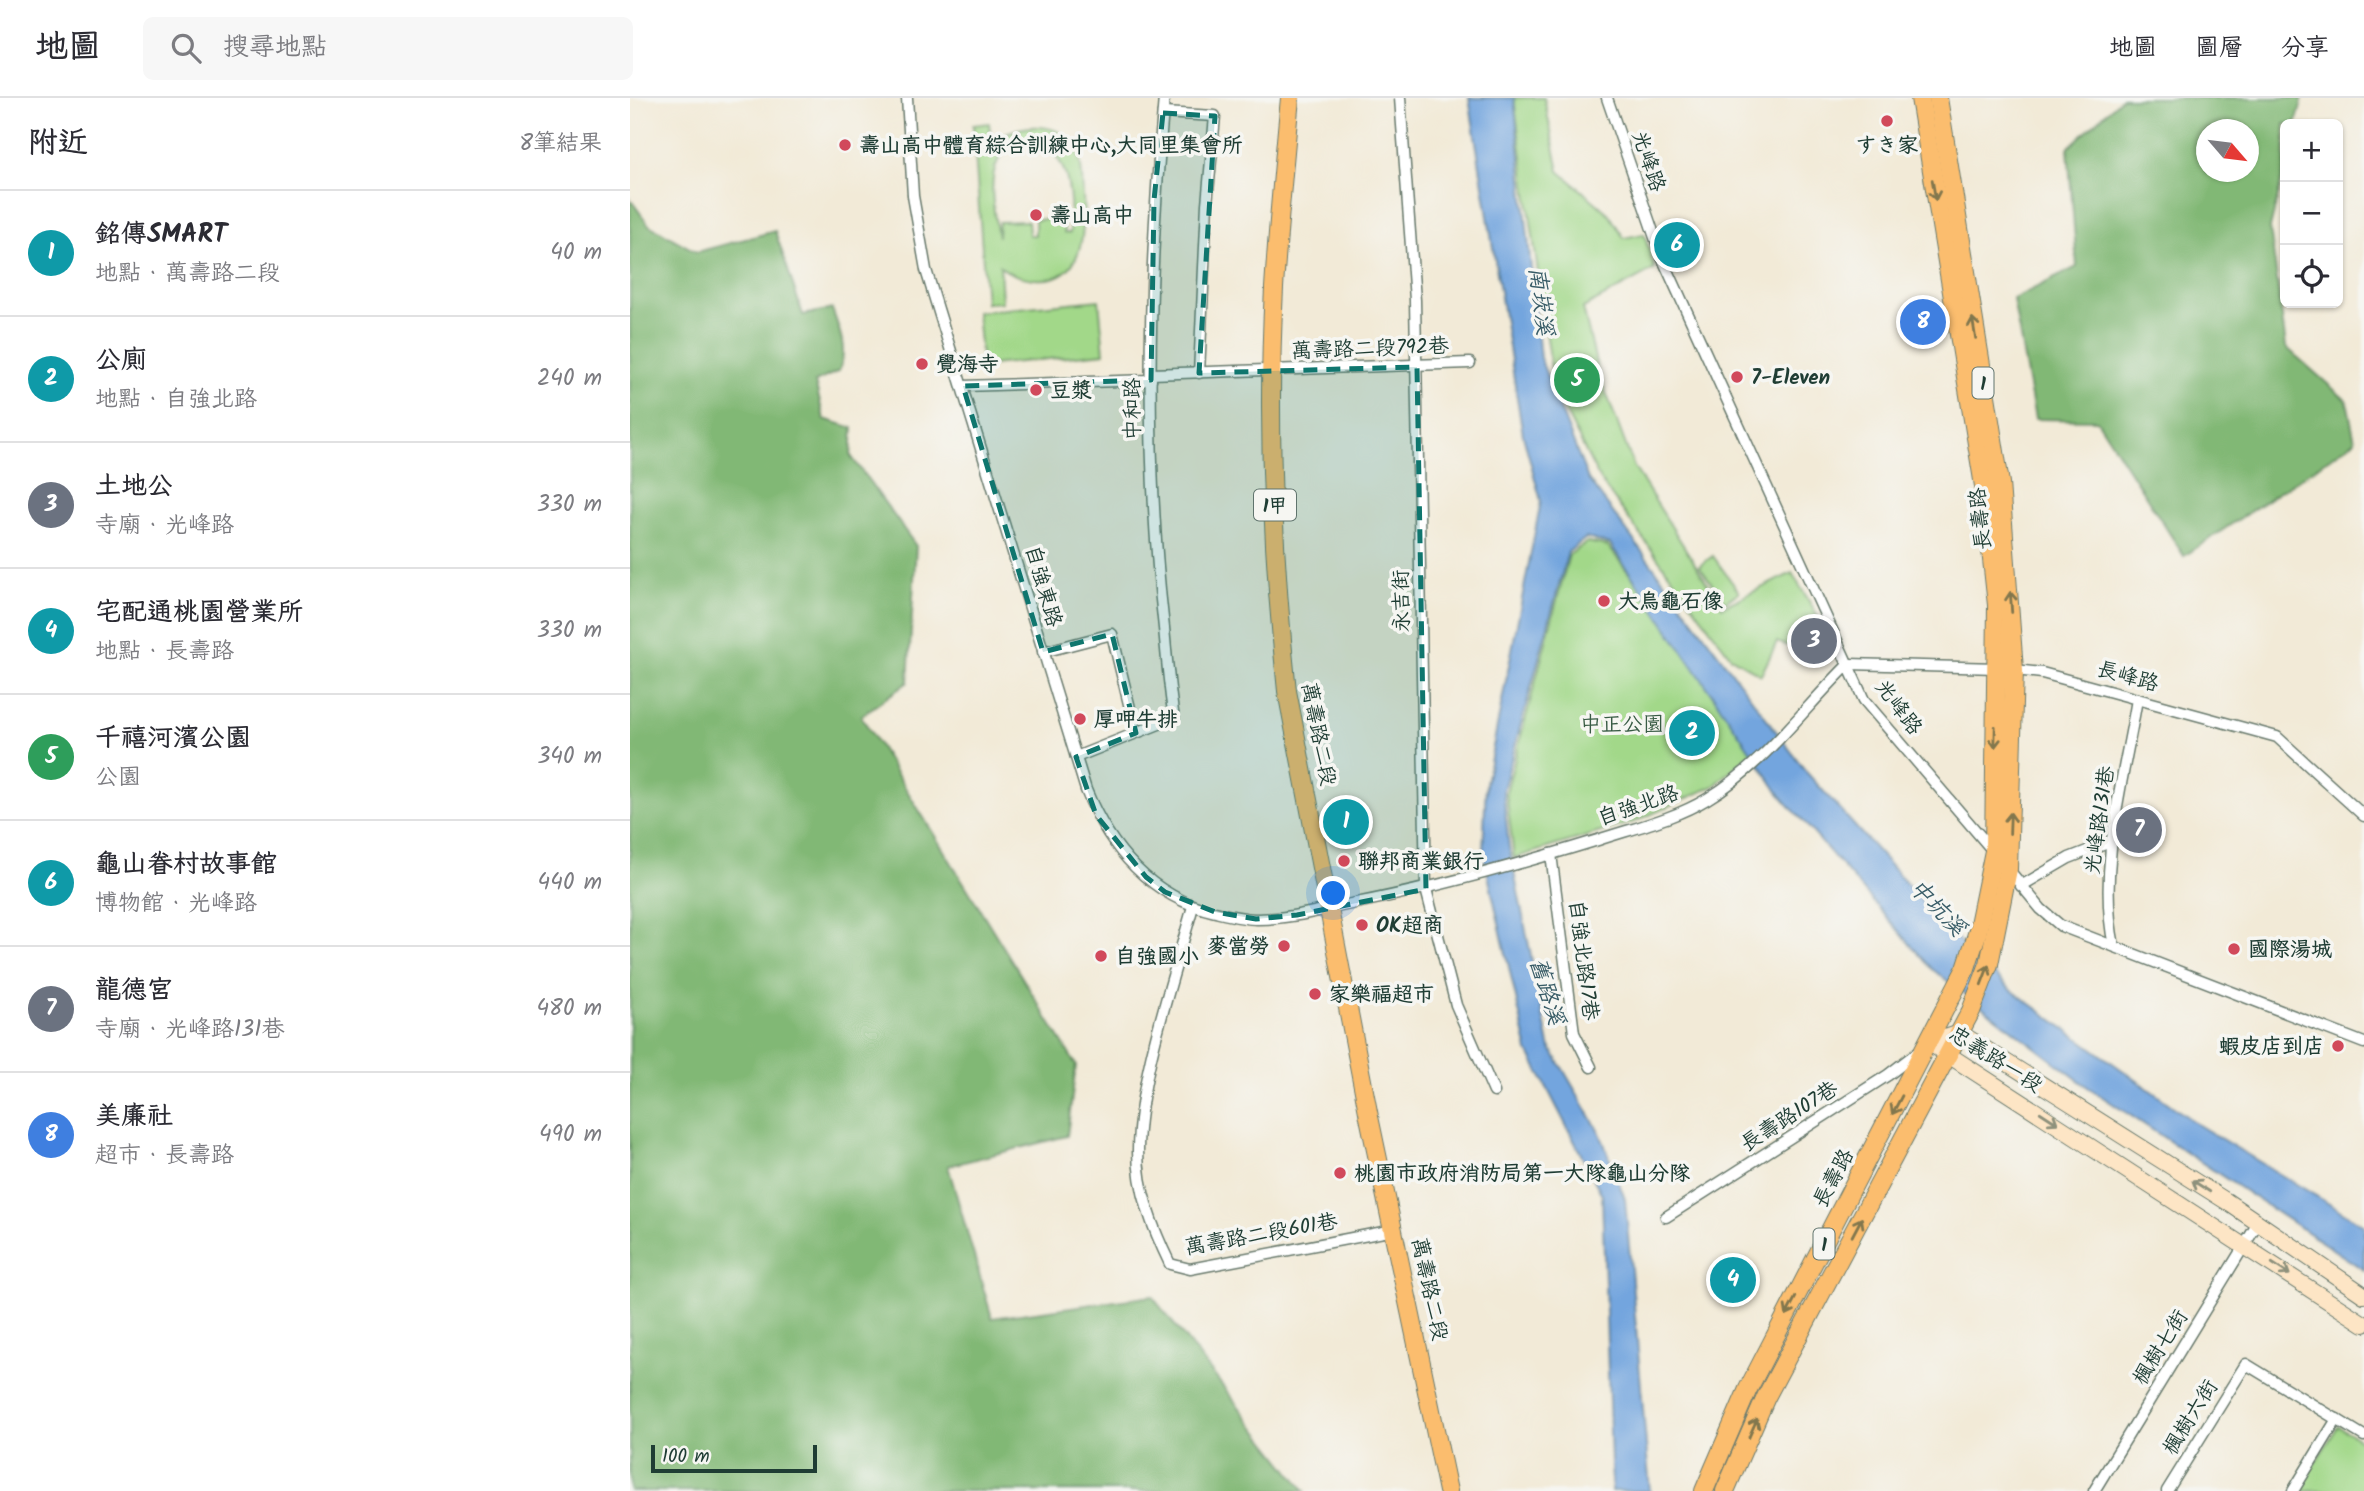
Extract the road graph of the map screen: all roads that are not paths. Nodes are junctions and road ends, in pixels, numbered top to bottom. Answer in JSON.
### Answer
{"nodes":[{"id":1,"x":907,"y":98,"type":"edge"},
{"id":2,"x":1164,"y":98,"type":"edge"},
{"id":3,"x":1290,"y":98,"type":"edge"},
{"id":4,"x":1400,"y":98,"type":"edge"},
{"id":5,"x":1608,"y":98,"type":"edge"},
{"id":6,"x":1920,"y":98,"type":"edge"},
{"id":7,"x":1938,"y":98,"type":"edge"},
{"id":8,"x":1163,"y":113,"type":"junction"},
{"id":9,"x":1469,"y":363,"type":"dead end"},
{"id":10,"x":1417,"y":367,"type":"junction"},
{"id":11,"x":1272,"y":371,"type":"junction"},
{"id":12,"x":1199,"y":373,"type":"junction"},
{"id":13,"x":1151,"y":377,"type":"junction"},
{"id":14,"x":963,"y":386,"type":"junction"},
{"id":15,"x":1985,"y":445,"type":"junction"},
{"id":16,"x":1043,"y":652,"type":"junction"},
{"id":17,"x":1849,"y":664,"type":"junction"},
{"id":18,"x":2006,"y":669,"type":"junction"},
{"id":19,"x":2137,"y":699,"type":"junction"},
{"id":20,"x":1136,"y":733,"type":"junction"},
{"id":21,"x":1076,"y":757,"type":"junction"},
{"id":22,"x":2364,"y":816,"type":"edge"},
{"id":23,"x":2113,"y":841,"type":"junction"},
{"id":24,"x":1994,"y":851,"type":"junction"},
{"id":25,"x":1551,"y":854,"type":"junction"},
{"id":26,"x":2008,"y":869,"type":"junction"},
{"id":27,"x":2021,"y":886,"type":"junction"},
{"id":28,"x":1426,"y":889,"type":"junction"},
{"id":29,"x":1193,"y":906,"type":"junction"},
{"id":30,"x":1331,"y":908,"type":"junction"},
{"id":31,"x":2114,"y":946,"type":"junction"},
{"id":32,"x":1960,"y":1033,"type":"junction"},
{"id":33,"x":2364,"y":1042,"type":"edge"},
{"id":34,"x":1930,"y":1043,"type":"junction"},
{"id":35,"x":1950,"y":1054,"type":"junction"},
{"id":36,"x":1591,"y":1067,"type":"dead end"},
{"id":37,"x":1494,"y":1092,"type":"dead end"},
{"id":38,"x":1666,"y":1217,"type":"dead end"},
{"id":39,"x":2258,"y":1223,"type":"junction"},
{"id":40,"x":1394,"y":1230,"type":"junction"},
{"id":41,"x":2245,"y":1246,"type":"junction"},
{"id":42,"x":2364,"y":1295,"type":"edge"},
{"id":43,"x":2364,"y":1324,"type":"edge"},
{"id":44,"x":2337,"y":1419,"type":"junction"},
{"id":45,"x":2364,"y":1436,"type":"edge"},
{"id":46,"x":1448,"y":1491,"type":"edge"},
{"id":47,"x":1704,"y":1491,"type":"edge"},
{"id":48,"x":1726,"y":1491,"type":"edge"},
{"id":49,"x":2094,"y":1491,"type":"edge"},
{"id":50,"x":2167,"y":1491,"type":"edge"},
{"id":51,"x":2293,"y":1491,"type":"edge"}],
"edges":[{"from":1,"to":14,"type":"street","name":"自強東路"},
{"from":2,"to":8,"type":"street","name":"中和路"},
{"from":3,"to":11,"type":"main road","name":"萬壽路二段","number":"1甲"},
{"from":4,"to":10,"type":"street","name":"永吉街"},
{"from":5,"to":17,"type":"street","name":"光峰路"},
{"from":6,"to":15,"type":"main road","name":"長壽路","number":"1","one_way":true},
{"from":15,"to":7,"type":"main road","name":"長壽路","number":"1","one_way":true},
{"from":8,"to":12,"type":"street"},
{"from":8,"to":13,"type":"street","name":"中和路"},
{"from":9,"to":10,"type":"street","name":"萬壽路二段792巷"},
{"from":10,"to":11,"type":"street","name":"萬壽路二段792巷"},
{"from":10,"to":28,"type":"street","name":"永吉街"},
{"from":11,"to":12,"type":"street","name":"萬壽路二段792巷"},
{"from":11,"to":30,"type":"main road","name":"萬壽路二段","number":"1甲"},
{"from":12,"to":13,"type":"street","name":"萬壽路二段792巷"},
{"from":13,"to":14,"type":"street","name":"萬壽路二段792巷"},
{"from":13,"to":20,"type":"street","name":"中和路"},
{"from":14,"to":16,"type":"street","name":"自強東路"},
{"from":15,"to":18,"type":"main road","name":"長壽路","number":"1"},
{"from":16,"to":20,"type":"street"},
{"from":16,"to":21,"type":"street","name":"自強東路"},
{"from":17,"to":18,"type":"street","name":"長峰路"},
{"from":17,"to":24,"type":"street","name":"光峰路"},
{"from":17,"to":25,"type":"street","name":"自強北路"},
{"from":18,"to":19,"type":"street","name":"長峰路"},
{"from":18,"to":24,"type":"main road","name":"長壽路","number":"1","one_way":true},
{"from":26,"to":18,"type":"main road","name":"長壽路","number":"1","one_way":true},
{"from":19,"to":22,"type":"street","name":"長峰路"},
{"from":19,"to":23,"type":"street","name":"光峰路131巷"},
{"from":20,"to":21,"type":"street"},
{"from":21,"to":29,"type":"street","name":"自強東路"},
{"from":23,"to":27,"type":"street"},
{"from":23,"to":31,"type":"street","name":"光峰路131巷"},
{"from":24,"to":26,"type":"street","name":"光峰路"},
{"from":24,"to":34,"type":"main road","name":"長壽路","number":"1"},
{"from":25,"to":28,"type":"street","name":"自強北路"},
{"from":25,"to":36,"type":"street","name":"自強北路17巷"},
{"from":26,"to":27,"type":"street","name":"光峰路"},
{"from":32,"to":26,"type":"main road","name":"長壽路","number":"1","one_way":true},
{"from":27,"to":31,"type":"street","name":"光峰路"},
{"from":28,"to":30,"type":"street"},
{"from":28,"to":37,"type":"street","name":"永吉街"},
{"from":29,"to":30,"type":"street","name":"自強東路"},
{"from":29,"to":40,"type":"street","name":"萬壽路二段601巷"},
{"from":30,"to":40,"type":"main road","name":"萬壽路二段","number":"1甲"},
{"from":31,"to":33,"type":"street","name":"光峰路"},
{"from":32,"to":34,"type":"main road","name":"忠義路一段"},
{"from":32,"to":35,"type":"main road","number":"1"},
{"from":39,"to":32,"type":"main road","name":"忠義路一段","one_way":true},
{"from":34,"to":35,"type":"main road","name":"忠義路一段"},
{"from":34,"to":38,"type":"street","name":"長壽路107巷"},
{"from":34,"to":47,"type":"main road","name":"長壽路","number":"1","one_way":true},
{"from":35,"to":41,"type":"main road","name":"忠義路一段","one_way":true},
{"from":48,"to":35,"type":"main road","number":"1","one_way":true},
{"from":39,"to":41,"type":"street","name":"楓樹七街"},
{"from":39,"to":42,"type":"main road","name":"忠義路一段"},
{"from":40,"to":46,"type":"main road","name":"萬壽路二段","number":"1甲"},
{"from":41,"to":43,"type":"main road","name":"忠義路一段","one_way":true},
{"from":41,"to":49,"type":"street","name":"楓樹七街"},
{"from":44,"to":45,"type":"street"},
{"from":44,"to":50,"type":"street","name":"楓樹六街"},
{"from":44,"to":51,"type":"street"}]}
